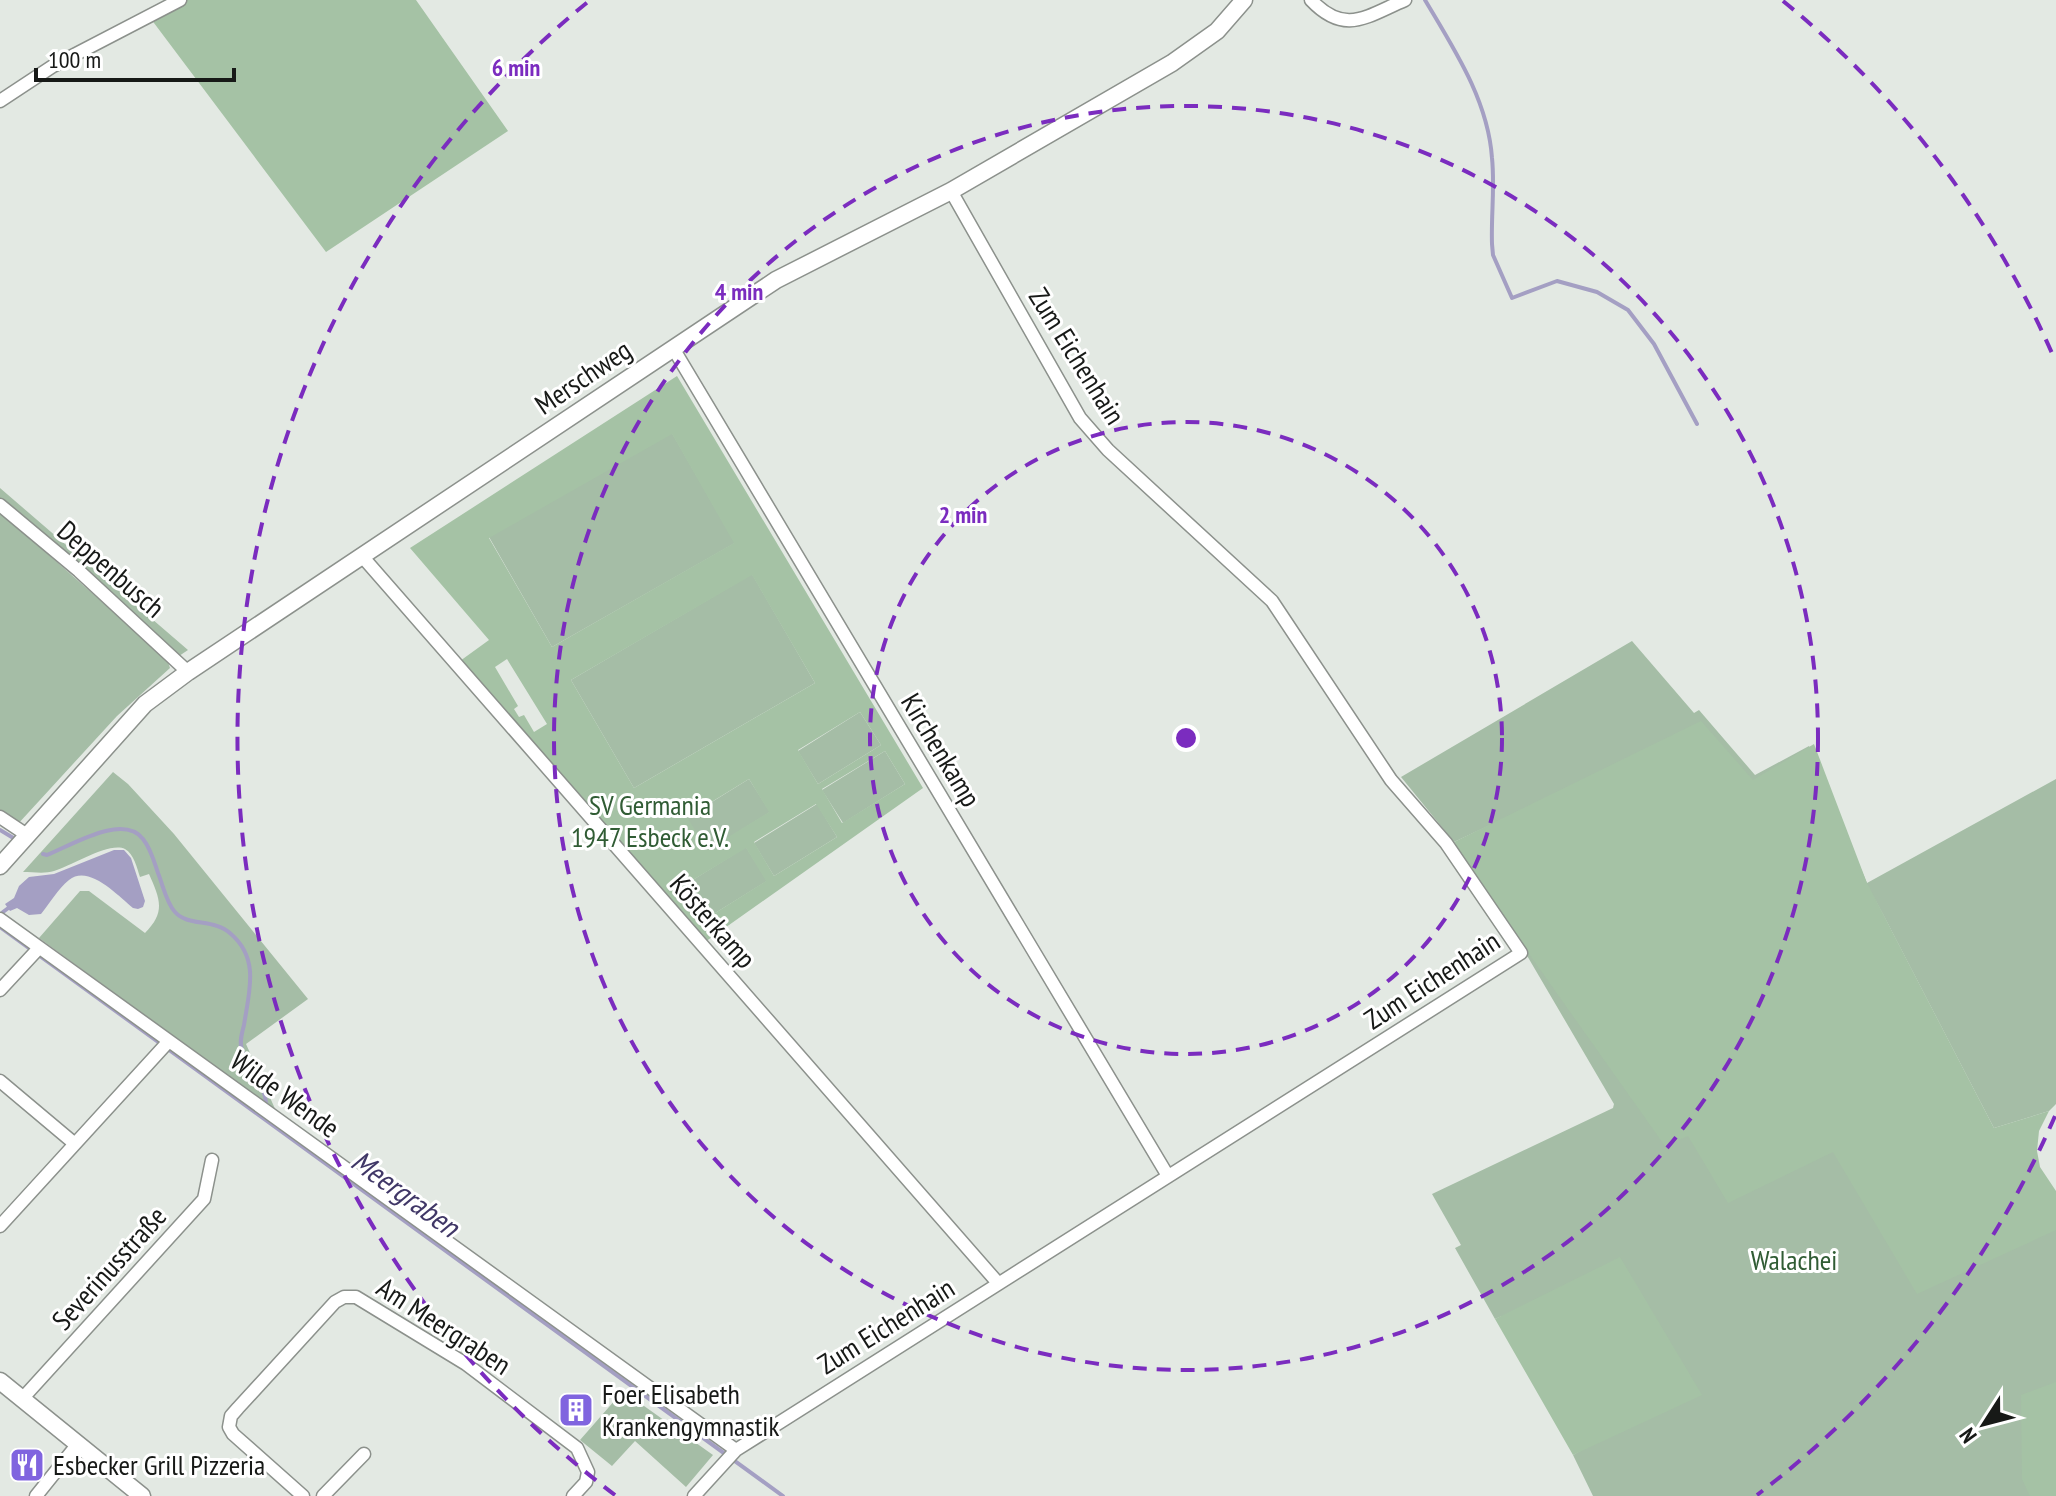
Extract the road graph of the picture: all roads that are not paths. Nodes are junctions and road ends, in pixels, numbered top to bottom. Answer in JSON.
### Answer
{"nodes":[{"id":1,"x":180,"y":0,"type":"edge"},
{"id":2,"x":1244,"y":0,"type":"edge"},
{"id":3,"x":1311,"y":0,"type":"edge"},
{"id":4,"x":1405,"y":0,"type":"edge"},
{"id":5,"x":0,"y":101,"type":"edge"},
{"id":6,"x":951,"y":191,"type":"junction"},
{"id":7,"x":673,"y":348,"type":"junction"},
{"id":8,"x":0,"y":505,"type":"edge"},
{"id":9,"x":361,"y":555,"type":"junction"},
{"id":10,"x":188,"y":672,"type":"junction"},
{"id":11,"x":0,"y":817,"type":"edge"},
{"id":12,"x":27,"y":835,"type":"junction"},
{"id":13,"x":0,"y":866,"type":"edge"},
{"id":14,"x":0,"y":919,"type":"edge"},
{"id":15,"x":39,"y":948,"type":"junction"},
{"id":16,"x":0,"y":990,"type":"edge"},
{"id":17,"x":169,"y":1041,"type":"junction"},
{"id":18,"x":0,"y":1081,"type":"edge"},
{"id":19,"x":75,"y":1144,"type":"junction"},
{"id":20,"x":212,"y":1160,"type":"dead end"},
{"id":21,"x":1168,"y":1176,"type":"junction"},
{"id":22,"x":0,"y":1226,"type":"edge"},
{"id":23,"x":998,"y":1283,"type":"junction"},
{"id":24,"x":0,"y":1381,"type":"edge"},
{"id":25,"x":22,"y":1399,"type":"junction"},
{"id":26,"x":77,"y":1445,"type":"junction"},
{"id":27,"x":736,"y":1450,"type":"junction"},
{"id":28,"x":364,"y":1454,"type":"dead end"},
{"id":29,"x":36,"y":1496,"type":"edge"},
{"id":30,"x":142,"y":1496,"type":"edge"},
{"id":31,"x":303,"y":1496,"type":"edge"},
{"id":32,"x":323,"y":1496,"type":"edge"},
{"id":33,"x":573,"y":1496,"type":"edge"},
{"id":34,"x":694,"y":1496,"type":"edge"}],
"edges":[{"from":1,"to":5,"type":"street"},
{"from":2,"to":6,"type":"street","name":"Merschweg"},
{"from":3,"to":4,"type":"street"},
{"from":6,"to":7,"type":"street","name":"Merschweg"},
{"from":6,"to":21,"type":"street","name":"Zum Eichenhain"},
{"from":7,"to":9,"type":"street","name":"Merschweg"},
{"from":7,"to":21,"type":"street","name":"Kirchenkamp"},
{"from":8,"to":10,"type":"street","name":"Deppenbusch"},
{"from":9,"to":10,"type":"street","name":"Merschweg"},
{"from":9,"to":23,"type":"street","name":"Kösterkamp"},
{"from":10,"to":12,"type":"street","name":"Merschweg"},
{"from":11,"to":12,"type":"street"},
{"from":12,"to":13,"type":"street","name":"Merschweg"},
{"from":14,"to":15,"type":"street","name":"Wilde Wende"},
{"from":15,"to":16,"type":"street"},
{"from":15,"to":17,"type":"street","name":"Wilde Wende"},
{"from":17,"to":19,"type":"street"},
{"from":17,"to":27,"type":"street","name":"Wilde Wende"},
{"from":18,"to":19,"type":"street"},
{"from":19,"to":22,"type":"street"},
{"from":20,"to":25,"type":"street","name":"Severinusstraße"},
{"from":21,"to":23,"type":"street","name":"Zum Eichenhain"},
{"from":23,"to":27,"type":"street","name":"Zum Eichenhain"},
{"from":24,"to":25,"type":"street"},
{"from":25,"to":26,"type":"street"},
{"from":26,"to":29,"type":"street"},
{"from":26,"to":30,"type":"street"},
{"from":27,"to":34,"type":"street","name":"Zum Eichenhain"},
{"from":28,"to":32,"type":"street"},
{"from":31,"to":33,"type":"street","name":"Am Meergraben"}]}
